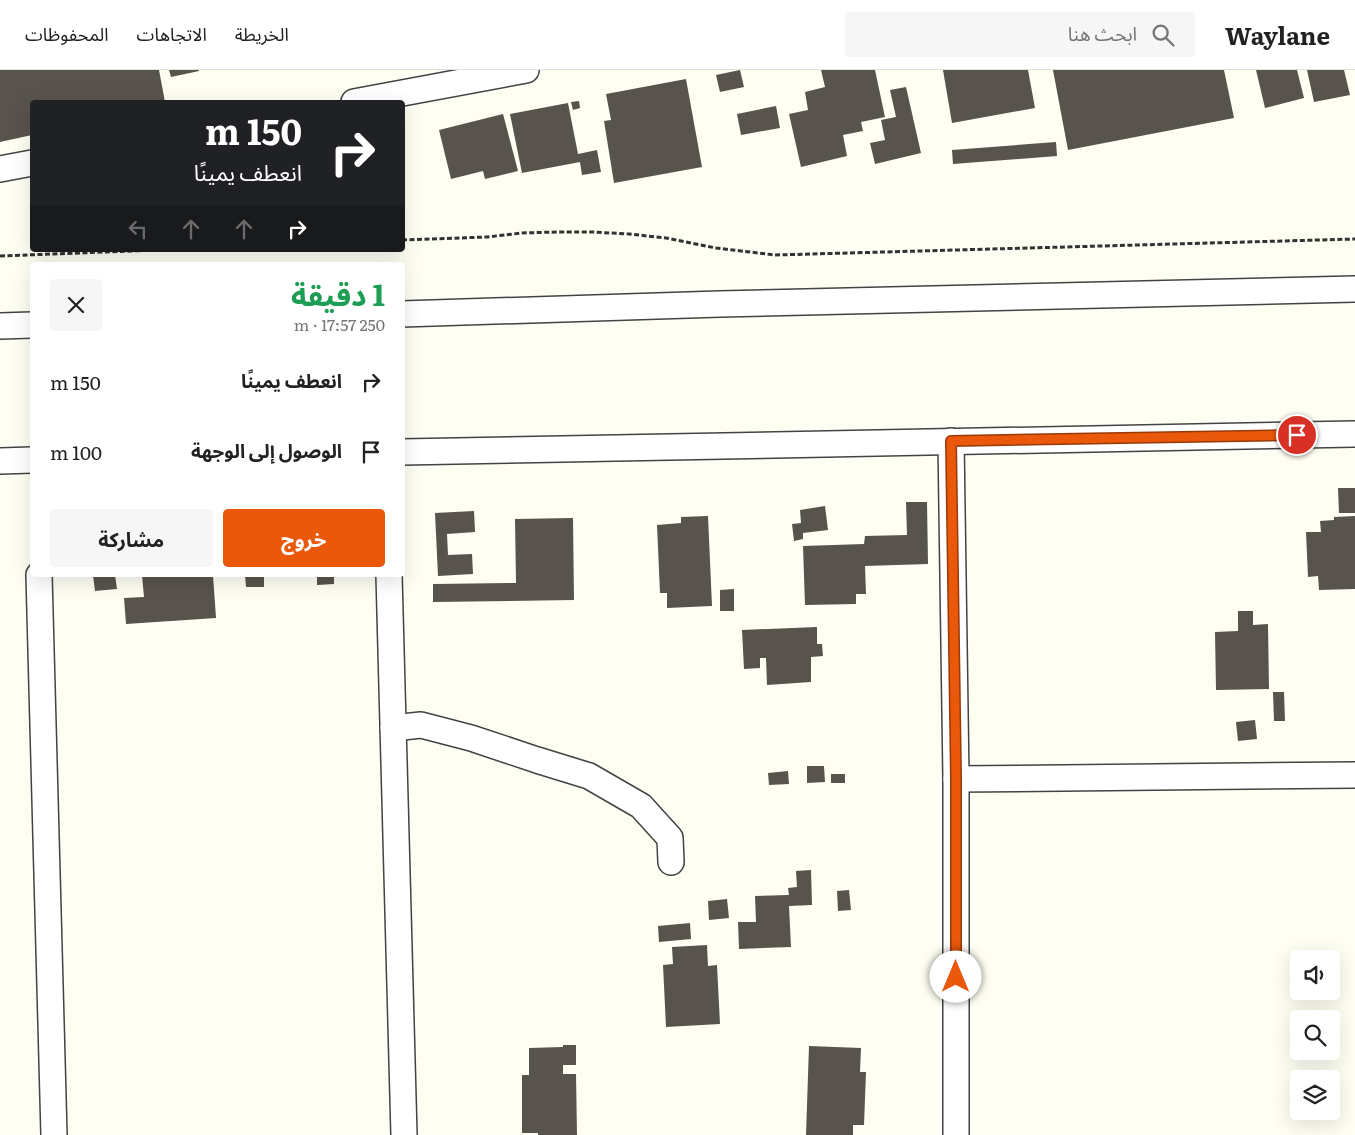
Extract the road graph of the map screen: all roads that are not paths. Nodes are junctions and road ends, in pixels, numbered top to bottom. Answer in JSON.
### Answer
{"nodes":[{"id":1,"x":526,"y":70,"type":"edge"},
{"id":2,"x":365,"y":100,"type":"edge"},
{"id":3,"x":30,"y":163,"type":"edge"},
{"id":4,"x":0,"y":169,"type":"edge"},
{"id":5,"x":1355,"y":289,"type":"edge"},
{"id":6,"x":405,"y":314,"type":"edge"},
{"id":7,"x":30,"y":325,"type":"edge"},
{"id":8,"x":0,"y":326,"type":"edge"},
{"id":9,"x":1355,"y":434,"type":"edge"},
{"id":10,"x":951,"y":441,"type":"junction"},
{"id":11,"x":405,"y":452,"type":"edge"},
{"id":12,"x":30,"y":460,"type":"edge"},
{"id":13,"x":0,"y":461,"type":"edge"},
{"id":14,"x":39,"y":577,"type":"edge"},
{"id":15,"x":389,"y":577,"type":"edge"},
{"id":16,"x":393,"y":728,"type":"junction"},
{"id":17,"x":1355,"y":775,"type":"edge"},
{"id":18,"x":956,"y":779,"type":"junction"},
{"id":19,"x":671,"y":862,"type":"dead end"},
{"id":20,"x":54,"y":1135,"type":"edge"},
{"id":21,"x":404,"y":1135,"type":"edge"},
{"id":22,"x":956,"y":1135,"type":"edge"}],
"edges":[{"from":1,"to":2,"type":"street"},
{"from":3,"to":4,"type":"street"},
{"from":5,"to":6,"type":"street"},
{"from":7,"to":8,"type":"street"},
{"from":9,"to":10,"type":"street"},
{"from":10,"to":11,"type":"street"},
{"from":10,"to":18,"type":"street"},
{"from":12,"to":13,"type":"street"},
{"from":14,"to":20,"type":"street"},
{"from":15,"to":16,"type":"street"},
{"from":16,"to":19,"type":"street"},
{"from":16,"to":21,"type":"street"},
{"from":17,"to":18,"type":"street"},
{"from":18,"to":22,"type":"street"}]}
